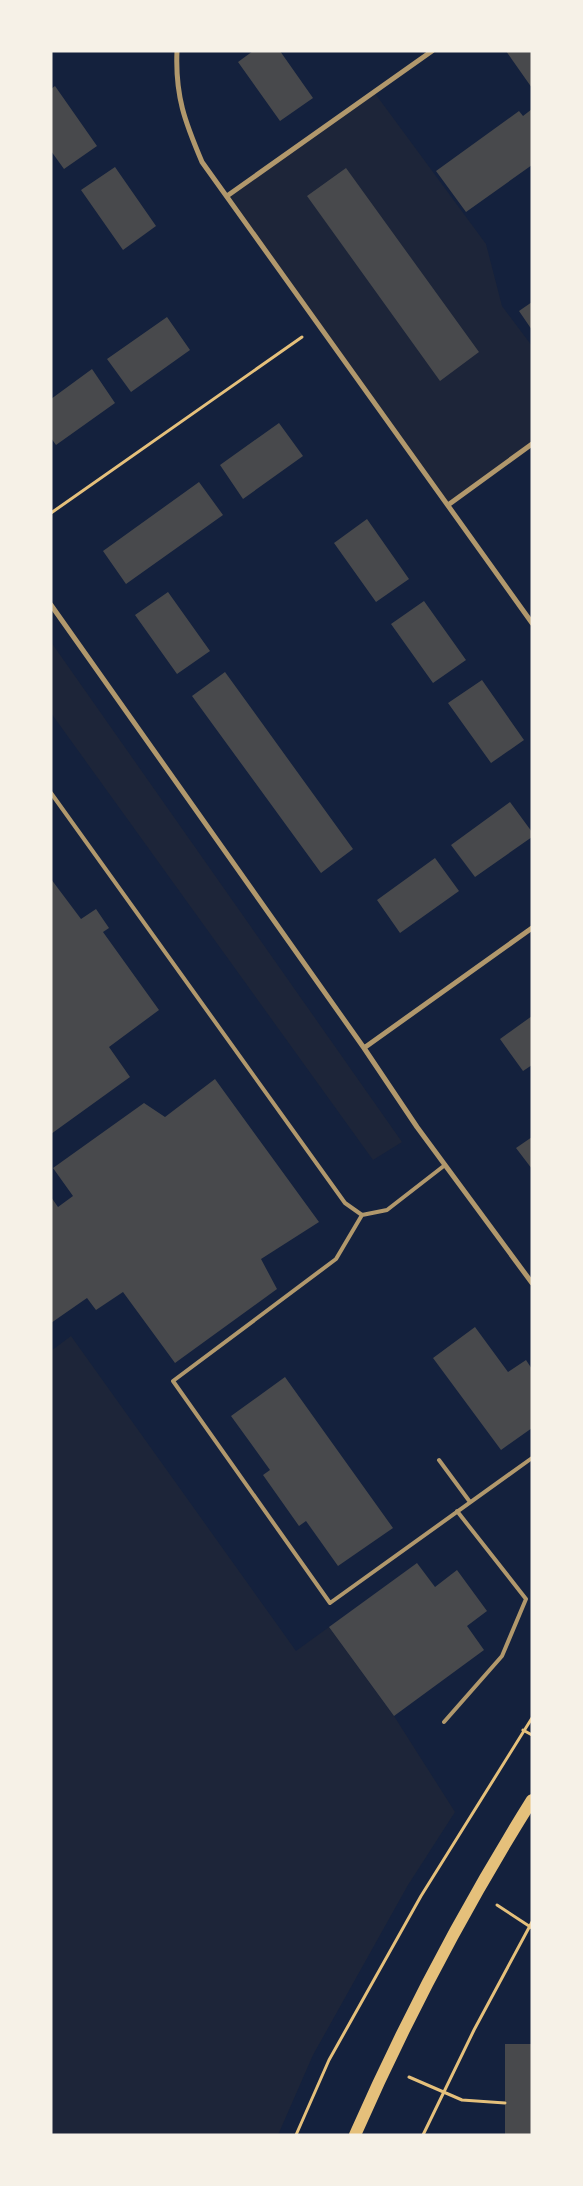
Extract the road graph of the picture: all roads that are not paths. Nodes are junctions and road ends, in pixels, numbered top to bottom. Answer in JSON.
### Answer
{"nodes":[{"id":1,"x":178,"y":51,"type":"edge"},
{"id":2,"x":432,"y":51,"type":"edge"},
{"id":3,"x":228,"y":196,"type":"junction"},
{"id":4,"x":532,"y":444,"type":"edge"},
{"id":5,"x":448,"y":505,"type":"junction"},
{"id":6,"x":51,"y":605,"type":"edge"},
{"id":7,"x":532,"y":622,"type":"edge"},
{"id":8,"x":51,"y":793,"type":"edge"},
{"id":9,"x":532,"y":928,"type":"edge"},
{"id":10,"x":364,"y":1048,"type":"junction"},
{"id":11,"x":445,"y":1165,"type":"junction"},
{"id":12,"x":362,"y":1215,"type":"junction"},
{"id":13,"x":532,"y":1271,"type":"edge"},
{"id":14,"x":526,"y":1275,"type":"junction"},
{"id":15,"x":532,"y":1283,"type":"edge"},
{"id":16,"x":532,"y":1458,"type":"edge"},
{"id":17,"x":439,"y":1460,"type":"dead end"},
{"id":18,"x":470,"y":1502,"type":"junction"},
{"id":19,"x":457,"y":1511,"type":"junction"},
{"id":20,"x":444,"y":1722,"type":"dead end"},
{"id":21,"x":532,"y":1800,"type":"edge"},
{"id":22,"x":355,"y":2135,"type":"edge"}],
"edges":[{"from":1,"to":3,"type":"street"},
{"from":2,"to":3,"type":"street"},
{"from":3,"to":5,"type":"street"},
{"from":4,"to":5,"type":"street"},
{"from":5,"to":7,"type":"street"},
{"from":6,"to":10,"type":"street"},
{"from":8,"to":12,"type":"lane"},
{"from":9,"to":10,"type":"street"},
{"from":10,"to":11,"type":"street"},
{"from":11,"to":12,"type":"lane"},
{"from":11,"to":14,"type":"street"},
{"from":12,"to":19,"type":"lane"},
{"from":13,"to":14,"type":"lane"},
{"from":14,"to":15,"type":"street"},
{"from":16,"to":18,"type":"lane"},
{"from":17,"to":18,"type":"lane"},
{"from":18,"to":19,"type":"lane"},
{"from":19,"to":20,"type":"lane"},
{"from":21,"to":22,"type":"main road"}]}
